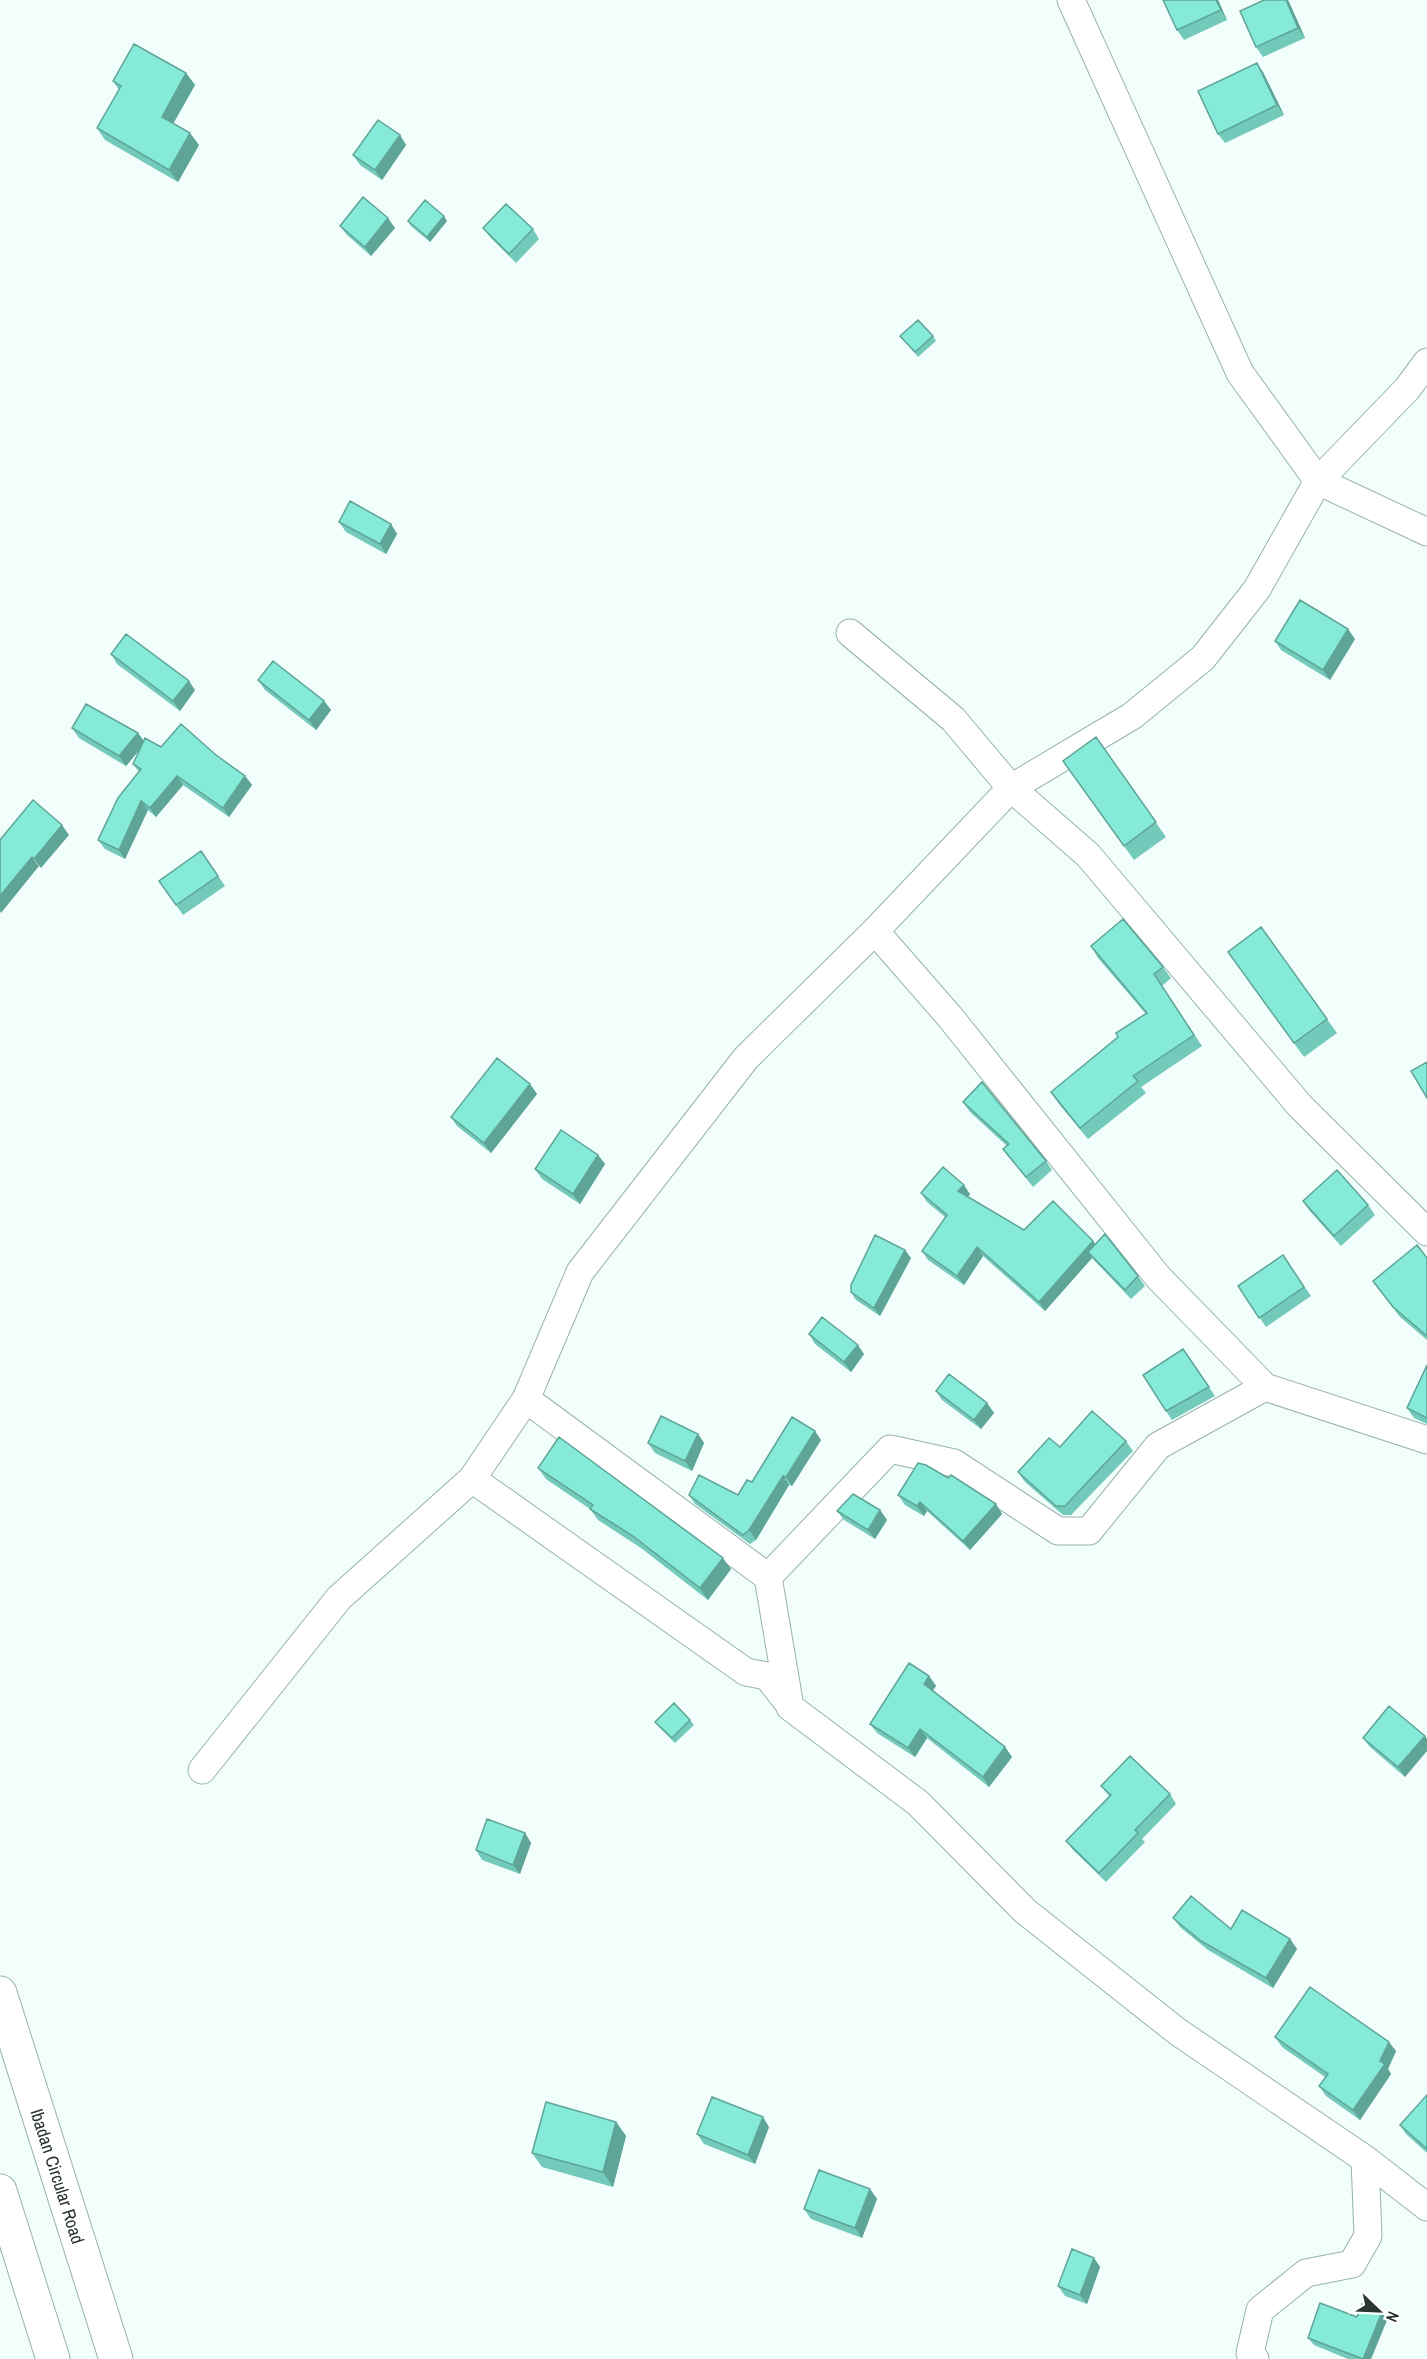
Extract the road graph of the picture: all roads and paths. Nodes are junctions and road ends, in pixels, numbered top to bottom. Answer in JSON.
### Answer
{"nodes":[{"id":1,"x":1071,"y":0,"type":"edge"},
{"id":2,"x":1427,"y":362,"type":"edge"},
{"id":3,"x":1318,"y":481,"type":"junction"},
{"id":4,"x":1427,"y":532,"type":"edge"},
{"id":5,"x":850,"y":633,"type":"dead end"},
{"id":6,"x":1011,"y":788,"type":"junction"},
{"id":7,"x":875,"y":931,"type":"junction"},
{"id":8,"x":1427,"y":1232,"type":"edge"},
{"id":9,"x":1265,"y":1387,"type":"junction"},
{"id":10,"x":526,"y":1399,"type":"junction"},
{"id":11,"x":1427,"y":1440,"type":"edge"},
{"id":12,"x":472,"y":1479,"type":"junction"},
{"id":13,"x":768,"y":1577,"type":"junction"},
{"id":14,"x":790,"y":1707,"type":"junction"},
{"id":15,"x":202,"y":1770,"type":"dead end"},
{"id":16,"x":0,"y":1993,"type":"edge"},
{"id":17,"x":1365,"y":2159,"type":"junction"},
{"id":18,"x":0,"y":2191,"type":"edge"},
{"id":19,"x":1427,"y":2207,"type":"edge"},
{"id":20,"x":53,"y":2359,"type":"edge"},
{"id":21,"x":116,"y":2359,"type":"edge"},
{"id":22,"x":1255,"y":2359,"type":"edge"}],
"edges":[{"from":1,"to":3,"type":"street"},
{"from":2,"to":3,"type":"street"},
{"from":3,"to":4,"type":"street"},
{"from":3,"to":6,"type":"street"},
{"from":5,"to":6,"type":"street"},
{"from":6,"to":7,"type":"street"},
{"from":6,"to":8,"type":"street"},
{"from":7,"to":9,"type":"street"},
{"from":7,"to":10,"type":"street"},
{"from":9,"to":11,"type":"street"},
{"from":9,"to":13,"type":"street"},
{"from":10,"to":12,"type":"street"},
{"from":10,"to":13,"type":"street"},
{"from":12,"to":14,"type":"street"},
{"from":12,"to":15,"type":"street"},
{"from":13,"to":14,"type":"street"},
{"from":14,"to":17,"type":"street"},
{"from":16,"to":21,"type":"highway","name":"Ibadan Circular Road"},
{"from":17,"to":19,"type":"street"},
{"from":17,"to":22,"type":"street"},
{"from":18,"to":20,"type":"highway"}]}
